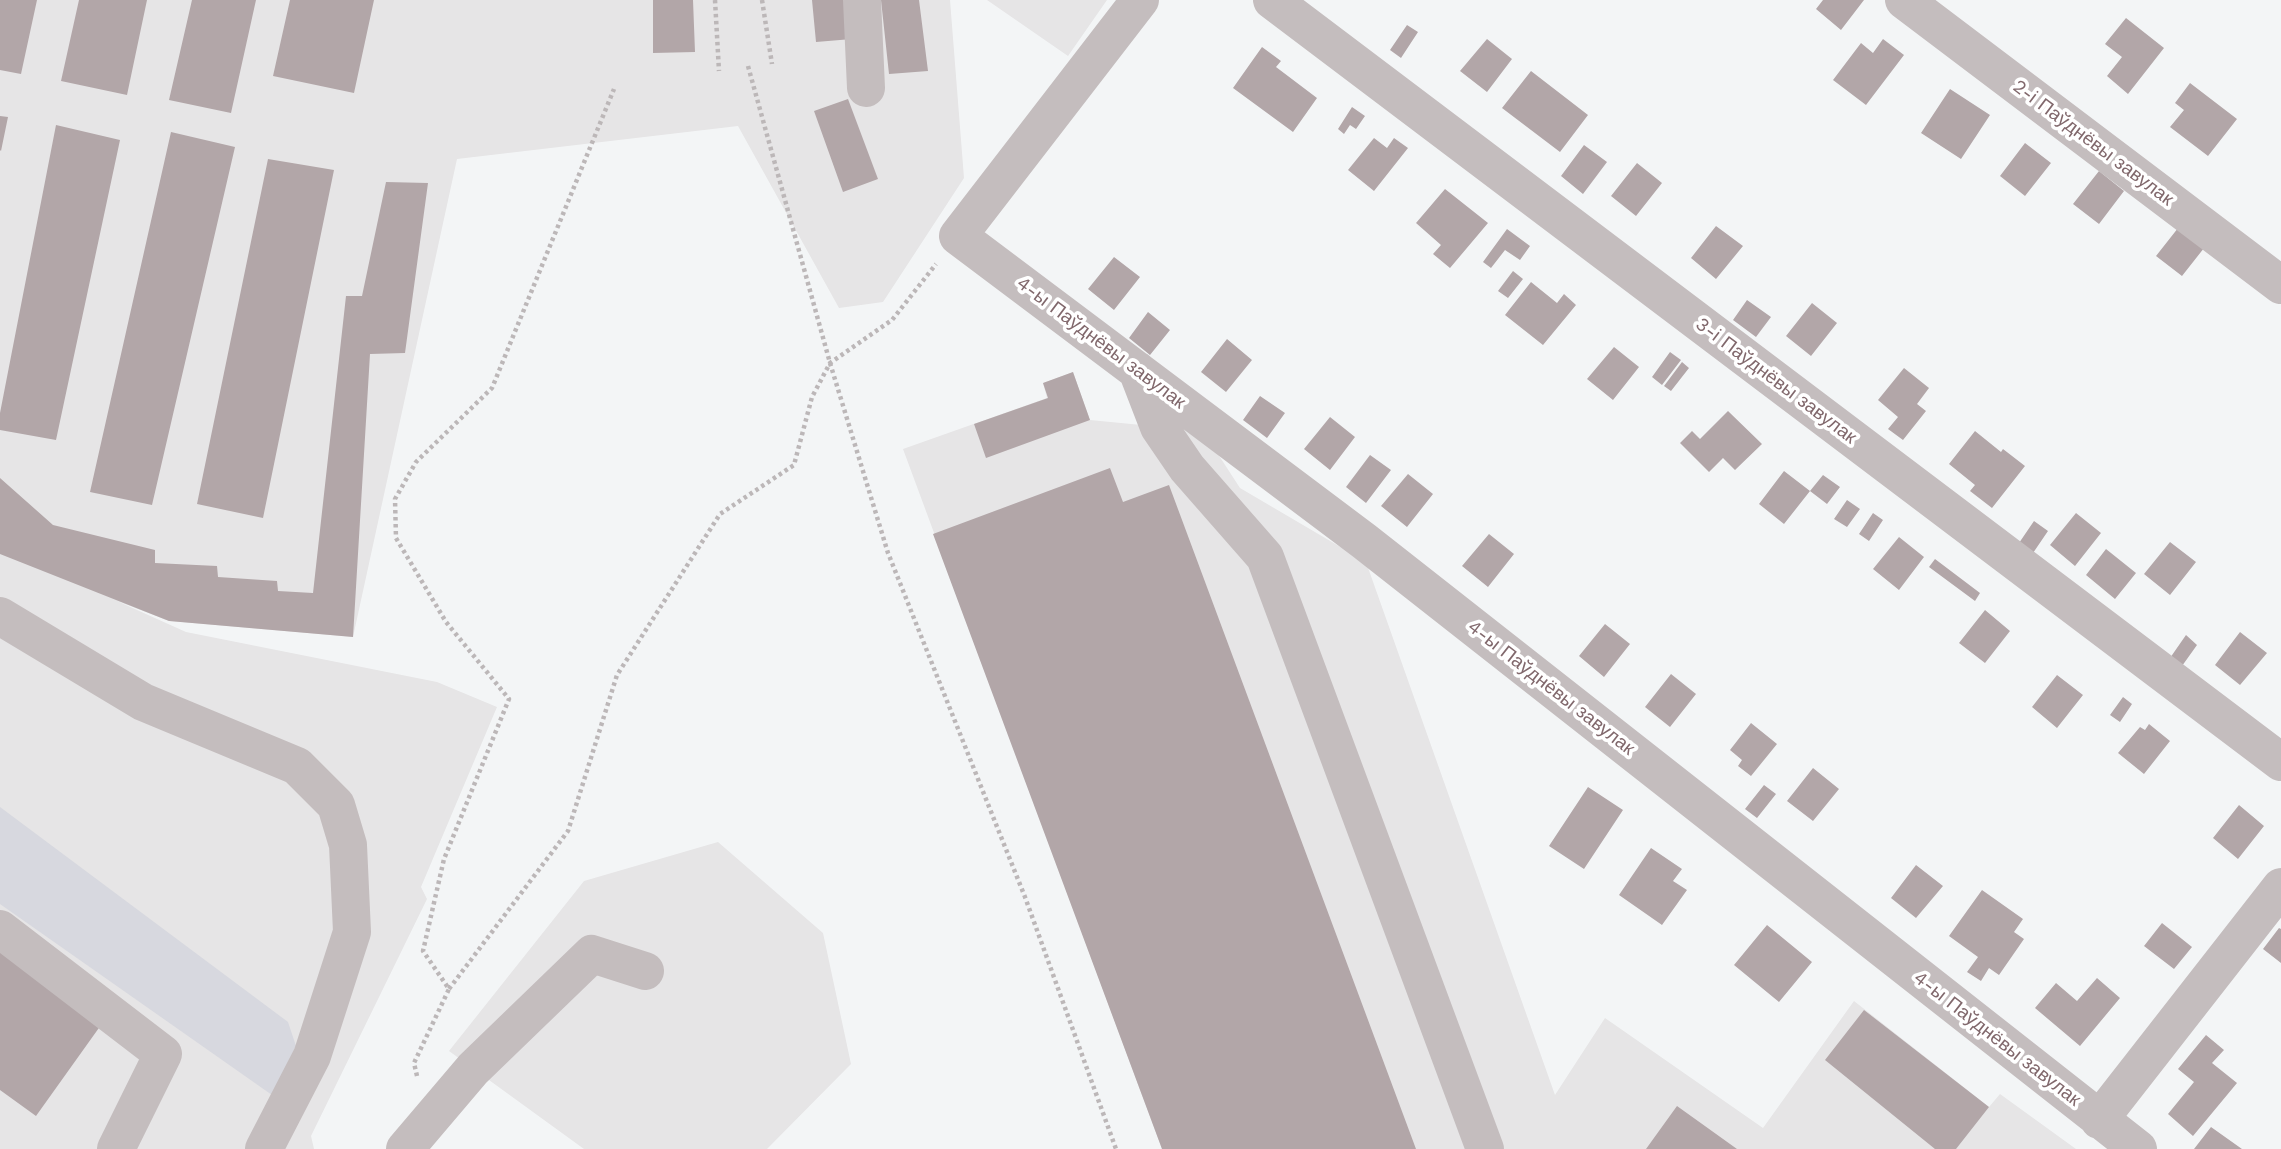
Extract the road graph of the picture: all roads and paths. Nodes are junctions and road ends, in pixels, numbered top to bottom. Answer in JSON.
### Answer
{"nodes":[{"id":1,"x":715,"y":0,"type":"edge"},
{"id":2,"x":762,"y":0,"type":"edge"},
{"id":3,"x":862,"y":0,"type":"edge"},
{"id":4,"x":1140,"y":0,"type":"edge"},
{"id":5,"x":1272,"y":0,"type":"edge"},
{"id":6,"x":1917,"y":4,"type":"edge"},
{"id":7,"x":772,"y":64,"type":"dead end"},
{"id":8,"x":748,"y":66,"type":"dead end"},
{"id":9,"x":719,"y":71,"type":"dead end"},
{"id":10,"x":866,"y":88,"type":"dead end"},
{"id":11,"x":614,"y":89,"type":"dead end"},
{"id":12,"x":958,"y":236,"type":"junction"},
{"id":13,"x":2281,"y":285,"type":"edge"},
{"id":14,"x":830,"y":363,"type":"junction"},
{"id":15,"x":1137,"y":370,"type":"junction"},
{"id":16,"x":0,"y":616,"type":"edge"},
{"id":17,"x":2281,"y":762,"type":"edge"},
{"id":18,"x":2281,"y":887,"type":"edge"},
{"id":19,"x":0,"y":929,"type":"edge"},
{"id":20,"x":645,"y":971,"type":"dead end"},
{"id":21,"x":449,"y":989,"type":"junction"},
{"id":22,"x":2099,"y":1120,"type":"junction"},
{"id":23,"x":417,"y":1135,"type":"edge"},
{"id":24,"x":116,"y":1149,"type":"edge"},
{"id":25,"x":264,"y":1149,"type":"edge"},
{"id":26,"x":1116,"y":1149,"type":"edge"},
{"id":27,"x":1485,"y":1149,"type":"edge"},
{"id":28,"x":2138,"y":1149,"type":"edge"}],
"edges":[{"from":1,"to":9,"type":"path"},
{"from":2,"to":7,"type":"path"},
{"from":3,"to":10,"type":"street"},
{"from":4,"to":12,"type":"street"},
{"from":5,"to":17,"type":"street","name":"3-і Паўднёвы завулак"},
{"from":6,"to":13,"type":"street","name":"2-і Паўднёвы завулак"},
{"from":8,"to":14,"type":"path"},
{"from":11,"to":21,"type":"path"},
{"from":12,"to":14,"type":"path"},
{"from":12,"to":15,"type":"street","name":"4-ы Паўднёвы завулак"},
{"from":14,"to":21,"type":"path"},
{"from":14,"to":26,"type":"path"},
{"from":15,"to":22,"type":"street","name":"4-ы Паўднёвы завулак"},
{"from":15,"to":27,"type":"street"},
{"from":16,"to":25,"type":"street"},
{"from":18,"to":22,"type":"street"},
{"from":19,"to":24,"type":"street"},
{"from":20,"to":23,"type":"street"},
{"from":21,"to":23,"type":"path"},
{"from":22,"to":28,"type":"street","name":"4-ы Паўднёвы завулак"}]}
